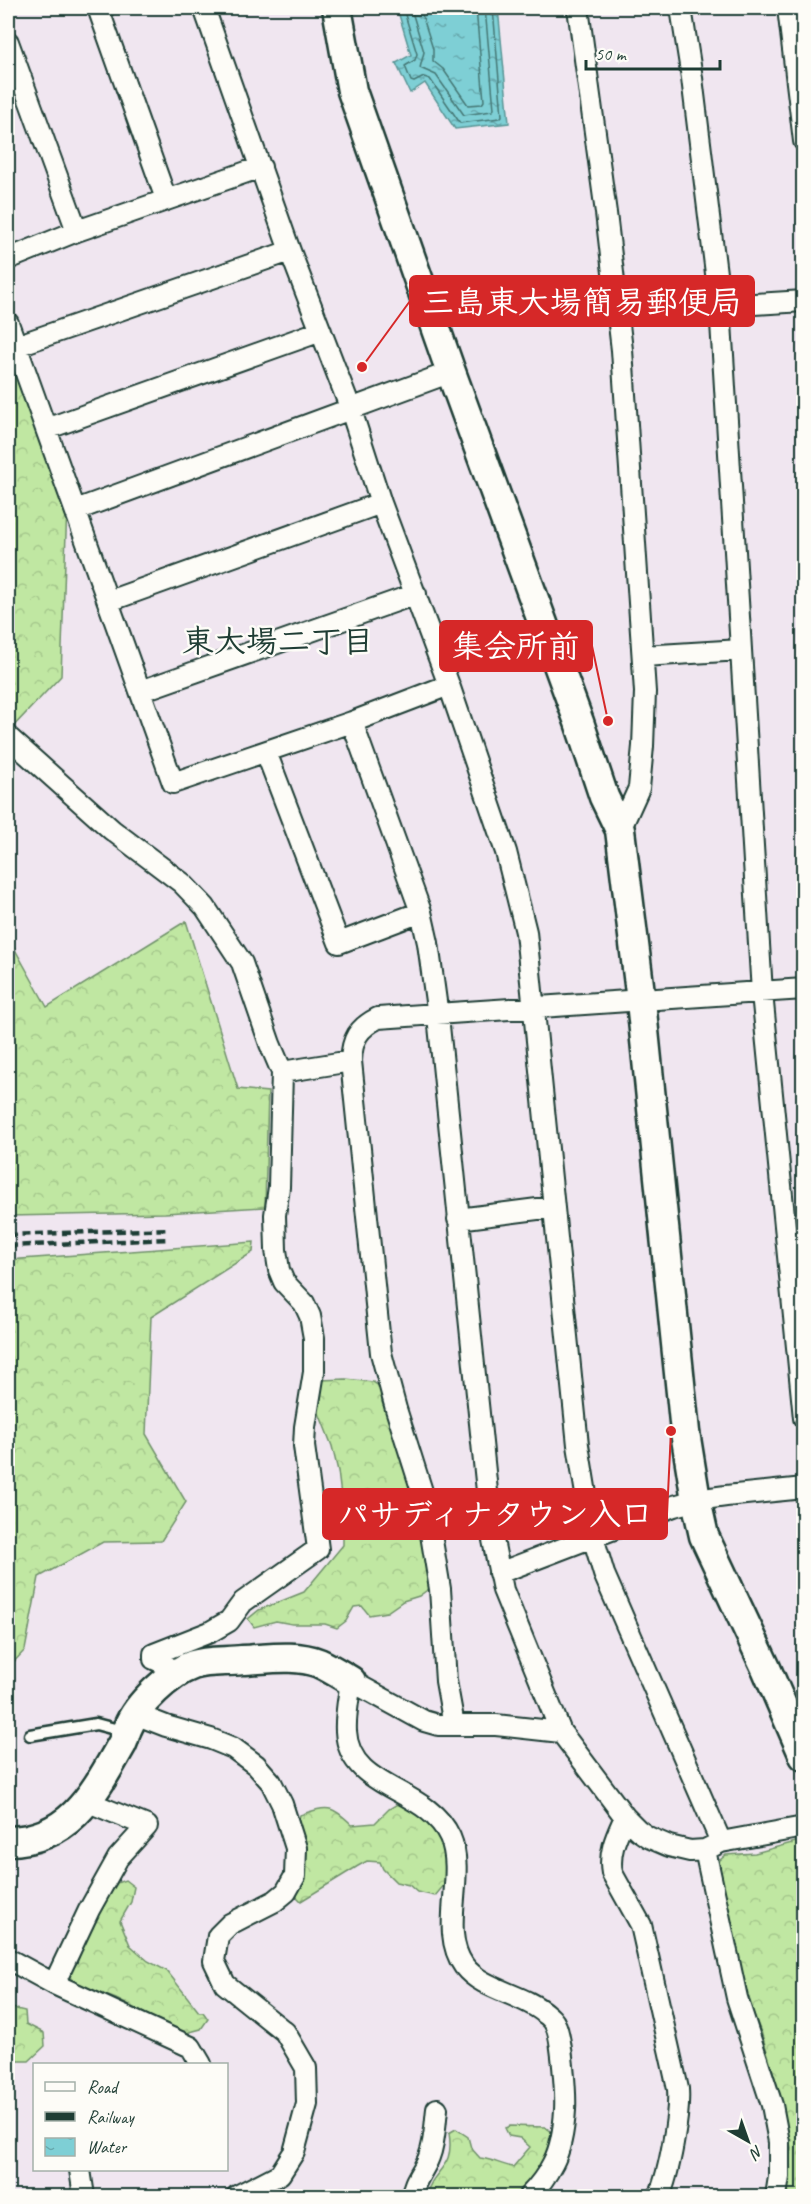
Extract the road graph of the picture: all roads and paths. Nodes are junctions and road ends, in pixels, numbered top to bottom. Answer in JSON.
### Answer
{"nodes":[{"id":1,"x":98,"y":8,"type":"edge"},
{"id":2,"x":204,"y":8,"type":"edge"},
{"id":3,"x":337,"y":8,"type":"edge"},
{"id":4,"x":578,"y":8,"type":"edge"},
{"id":5,"x":681,"y":8,"type":"edge"},
{"id":6,"x":788,"y":8,"type":"edge"},
{"id":7,"x":8,"y":42,"type":"edge"},
{"id":8,"x":804,"y":141,"type":"edge"},
{"id":9,"x":261,"y":167,"type":"junction"},
{"id":10,"x":166,"y":199,"type":"junction"},
{"id":11,"x":77,"y":231,"type":"junction"},
{"id":12,"x":290,"y":251,"type":"junction"},
{"id":13,"x":8,"y":259,"type":"edge"},
{"id":14,"x":804,"y":302,"type":"edge"},
{"id":15,"x":720,"y":306,"type":"junction"},
{"id":16,"x":8,"y":324,"type":"edge"},
{"id":17,"x":321,"y":332,"type":"junction"},
{"id":18,"x":16,"y":346,"type":"junction"},
{"id":19,"x":451,"y":372,"type":"junction"},
{"id":20,"x":350,"y":407,"type":"junction"},
{"id":21,"x":46,"y":429,"type":"junction"},
{"id":22,"x":381,"y":503,"type":"junction"},
{"id":23,"x":76,"y":510,"type":"junction"},
{"id":24,"x":416,"y":594,"type":"junction"},
{"id":25,"x":109,"y":601,"type":"junction"},
{"id":26,"x":741,"y":650,"type":"junction"},
{"id":27,"x":643,"y":656,"type":"junction"},
{"id":28,"x":449,"y":685,"type":"junction"},
{"id":29,"x":141,"y":691,"type":"junction"},
{"id":30,"x":352,"y":722,"type":"junction"},
{"id":31,"x":8,"y":737,"type":"edge"},
{"id":32,"x":266,"y":753,"type":"junction"},
{"id":33,"x":620,"y":830,"type":"junction"},
{"id":34,"x":421,"y":912,"type":"junction"},
{"id":35,"x":804,"y":989,"type":"edge"},
{"id":36,"x":762,"y":993,"type":"junction"},
{"id":37,"x":641,"y":1001,"type":"junction"},
{"id":38,"x":533,"y":1007,"type":"junction"},
{"id":39,"x":438,"y":1016,"type":"junction"},
{"id":40,"x":351,"y":1061,"type":"junction"},
{"id":41,"x":282,"y":1072,"type":"junction"},
{"id":42,"x":553,"y":1207,"type":"junction"},
{"id":43,"x":458,"y":1219,"type":"junction"},
{"id":44,"x":804,"y":1418,"type":"edge"},
{"id":45,"x":804,"y":1488,"type":"edge"},
{"id":46,"x":696,"y":1500,"type":"junction"},
{"id":47,"x":593,"y":1537,"type":"junction"},
{"id":48,"x":499,"y":1572,"type":"junction"},
{"id":49,"x":173,"y":1676,"type":"junction"},
{"id":50,"x":351,"y":1681,"type":"junction"},
{"id":51,"x":131,"y":1723,"type":"junction"},
{"id":52,"x":454,"y":1725,"type":"junction"},
{"id":53,"x":561,"y":1732,"type":"junction"},
{"id":54,"x":30,"y":1735,"type":"dead end"},
{"id":55,"x":804,"y":1756,"type":"edge"},
{"id":56,"x":86,"y":1801,"type":"junction"},
{"id":57,"x":625,"y":1817,"type":"junction"},
{"id":58,"x":804,"y":1827,"type":"edge"},
{"id":59,"x":8,"y":1841,"type":"edge"},
{"id":60,"x":712,"y":1846,"type":"junction"},
{"id":61,"x":8,"y":1959,"type":"edge"},
{"id":62,"x":54,"y":1984,"type":"junction"},
{"id":63,"x":200,"y":2063,"type":"edge"},
{"id":64,"x":437,"y":2109,"type":"dead end"},
{"id":65,"x":80,"y":2171,"type":"edge"},
{"id":66,"x":84,"y":2196,"type":"edge"},
{"id":67,"x":237,"y":2196,"type":"edge"},
{"id":68,"x":412,"y":2196,"type":"edge"},
{"id":69,"x":529,"y":2196,"type":"edge"},
{"id":70,"x":659,"y":2196,"type":"edge"},
{"id":71,"x":776,"y":2196,"type":"edge"}],
"edges":[{"from":1,"to":10,"type":"street"},
{"from":2,"to":9,"type":"street"},
{"from":3,"to":19,"type":"street"},
{"from":4,"to":27,"type":"street"},
{"from":5,"to":15,"type":"street"},
{"from":6,"to":8,"type":"street"},
{"from":7,"to":11,"type":"street"},
{"from":9,"to":10,"type":"street"},
{"from":9,"to":12,"type":"street"},
{"from":10,"to":11,"type":"street"},
{"from":11,"to":13,"type":"street"},
{"from":12,"to":17,"type":"street"},
{"from":12,"to":18,"type":"street"},
{"from":14,"to":15,"type":"street"},
{"from":15,"to":26,"type":"street"},
{"from":16,"to":18,"type":"street"},
{"from":17,"to":20,"type":"street"},
{"from":17,"to":21,"type":"street"},
{"from":18,"to":21,"type":"street"},
{"from":19,"to":20,"type":"street"},
{"from":19,"to":33,"type":"street"},
{"from":20,"to":22,"type":"street"},
{"from":20,"to":23,"type":"street"},
{"from":21,"to":23,"type":"street"},
{"from":22,"to":24,"type":"street"},
{"from":22,"to":25,"type":"street"},
{"from":23,"to":25,"type":"street"},
{"from":24,"to":28,"type":"street"},
{"from":24,"to":29,"type":"street"},
{"from":25,"to":29,"type":"street"},
{"from":26,"to":27,"type":"street"},
{"from":26,"to":36,"type":"street"},
{"from":27,"to":33,"type":"street"},
{"from":28,"to":30,"type":"street"},
{"from":28,"to":38,"type":"street"},
{"from":29,"to":32,"type":"street"},
{"from":30,"to":32,"type":"street"},
{"from":30,"to":34,"type":"street"},
{"from":31,"to":41,"type":"street"},
{"from":32,"to":34,"type":"street"},
{"from":33,"to":37,"type":"street"},
{"from":34,"to":39,"type":"street"},
{"from":35,"to":36,"type":"street"},
{"from":36,"to":37,"type":"street"},
{"from":36,"to":44,"type":"street"},
{"from":37,"to":38,"type":"street"},
{"from":37,"to":46,"type":"street"},
{"from":38,"to":39,"type":"street"},
{"from":38,"to":42,"type":"street"},
{"from":39,"to":40,"type":"street"},
{"from":39,"to":43,"type":"street"},
{"from":40,"to":41,"type":"street"},
{"from":40,"to":52,"type":"street"},
{"from":41,"to":49,"type":"street"},
{"from":42,"to":43,"type":"street"},
{"from":42,"to":47,"type":"street"},
{"from":43,"to":48,"type":"street"},
{"from":45,"to":46,"type":"street"},
{"from":46,"to":47,"type":"street"},
{"from":46,"to":55,"type":"street"},
{"from":47,"to":48,"type":"street"},
{"from":47,"to":60,"type":"street"},
{"from":48,"to":53,"type":"street"},
{"from":49,"to":50,"type":"street"},
{"from":49,"to":51,"type":"street"},
{"from":50,"to":52,"type":"street"},
{"from":50,"to":69,"type":"street"},
{"from":51,"to":54,"type":"lane"},
{"from":51,"to":56,"type":"street"},
{"from":51,"to":67,"type":"street"},
{"from":52,"to":53,"type":"street"},
{"from":53,"to":57,"type":"street"},
{"from":56,"to":59,"type":"street"},
{"from":56,"to":62,"type":"street"},
{"from":57,"to":60,"type":"street"},
{"from":57,"to":70,"type":"street"},
{"from":58,"to":60,"type":"street"},
{"from":60,"to":71,"type":"street"},
{"from":61,"to":62,"type":"street"},
{"from":62,"to":63,"type":"street"},
{"from":64,"to":68,"type":"street"},
{"from":65,"to":66,"type":"street"}]}
